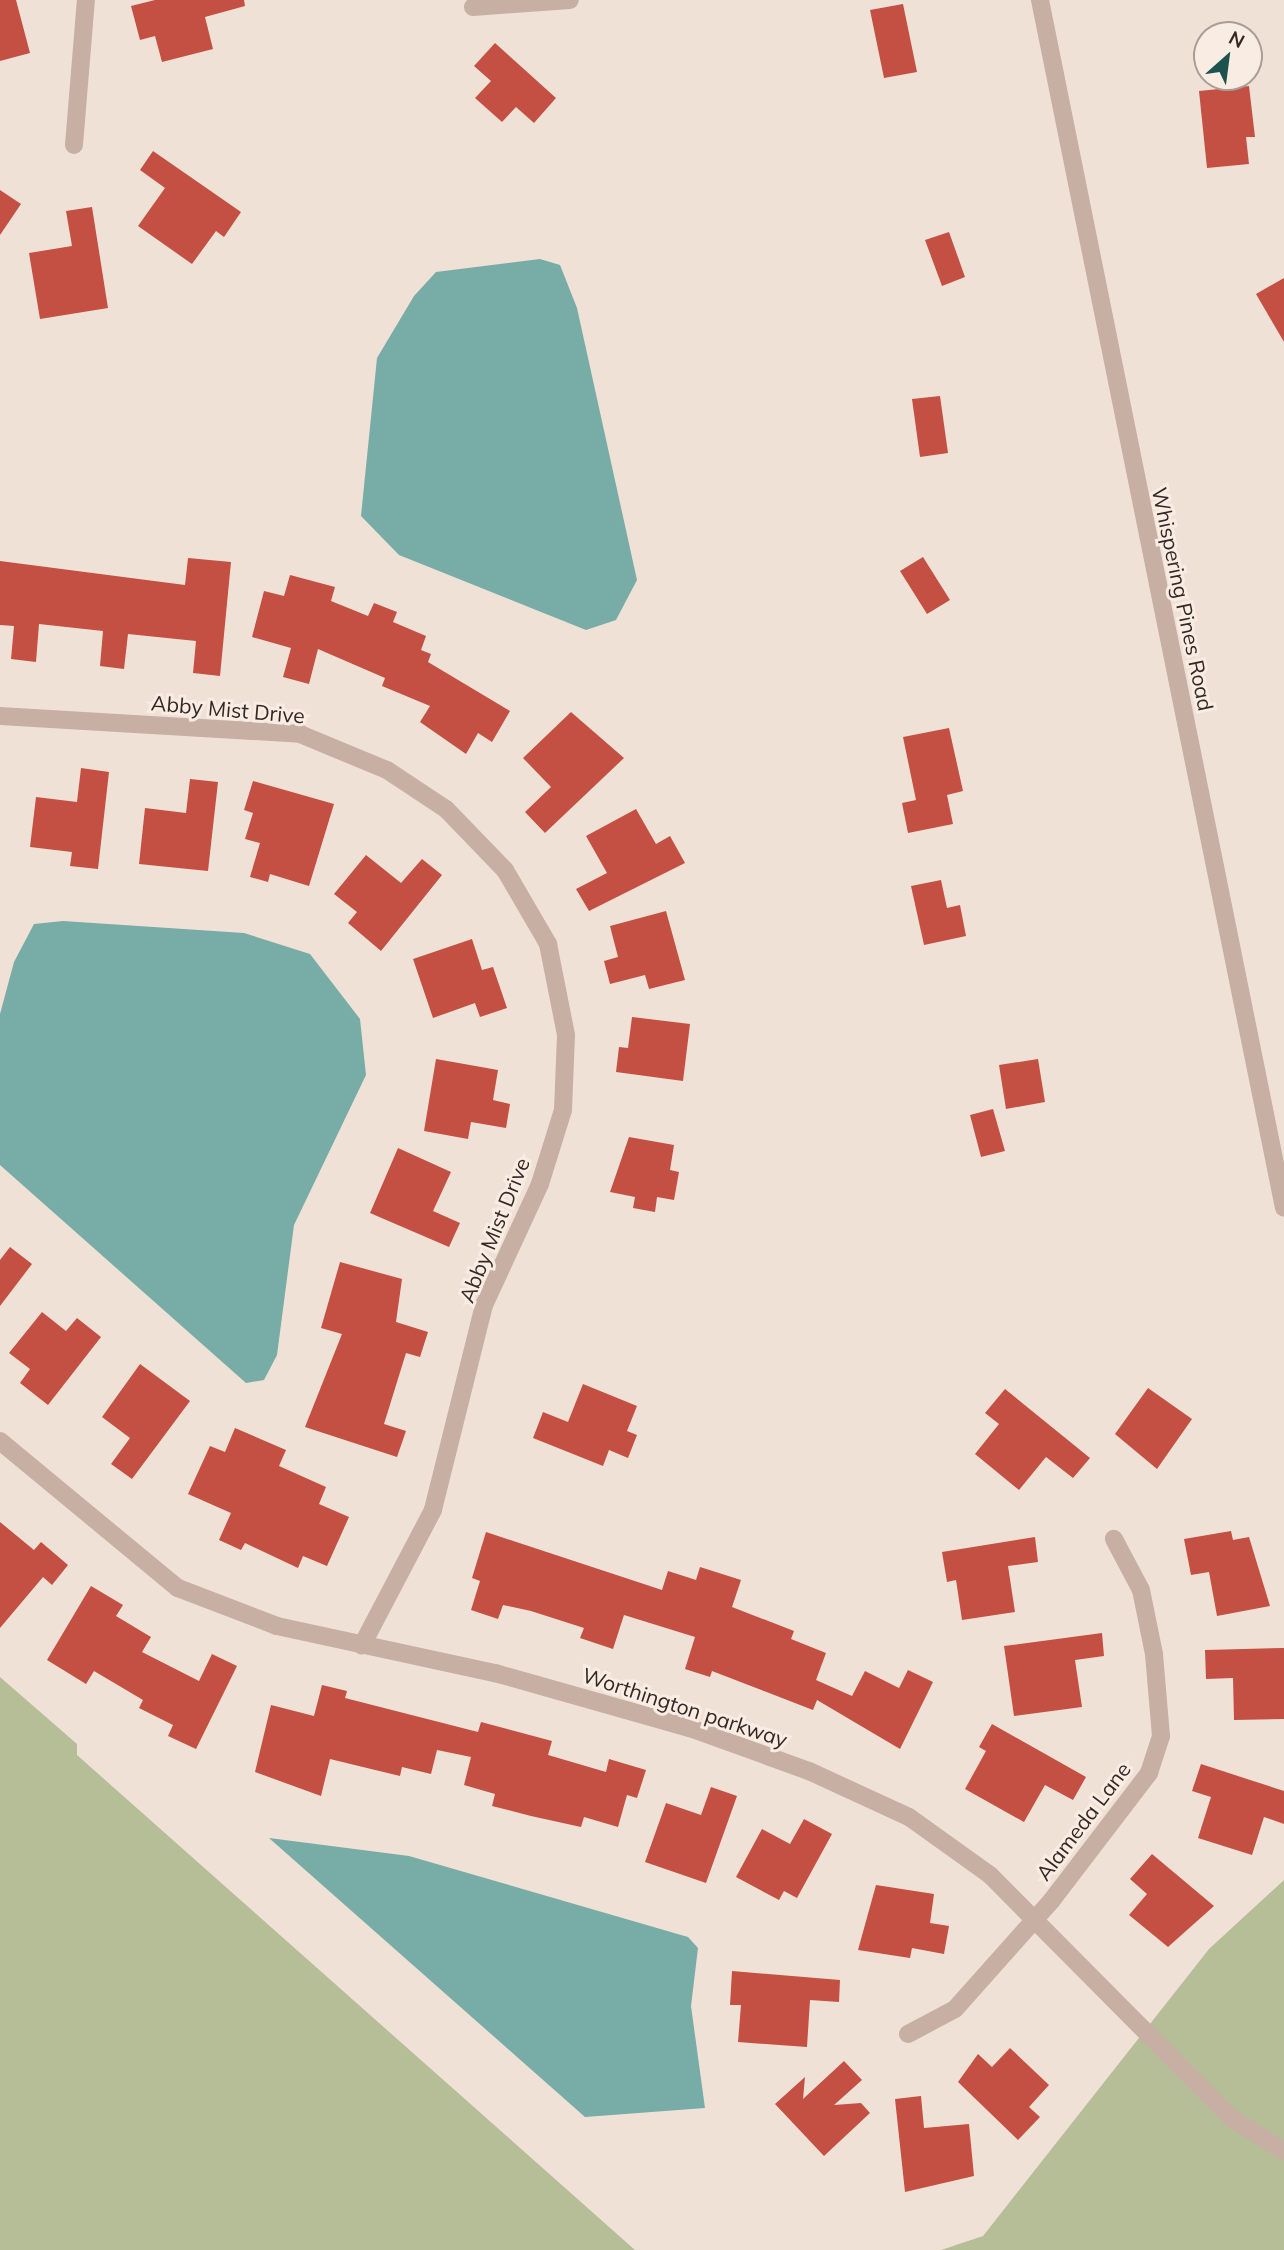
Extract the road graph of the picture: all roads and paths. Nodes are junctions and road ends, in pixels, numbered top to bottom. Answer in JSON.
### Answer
{"nodes":[{"id":1,"x":86,"y":0,"type":"edge"},
{"id":2,"x":570,"y":0,"type":"edge"},
{"id":3,"x":1040,"y":0,"type":"edge"},
{"id":4,"x":473,"y":7,"type":"dead end"},
{"id":5,"x":74,"y":145,"type":"dead end"},
{"id":6,"x":0,"y":716,"type":"edge"},
{"id":7,"x":1284,"y":1208,"type":"edge"},
{"id":8,"x":0,"y":1441,"type":"edge"},
{"id":9,"x":1114,"y":1539,"type":"dead end"},
{"id":10,"x":362,"y":1644,"type":"junction"},
{"id":11,"x":1036,"y":1919,"type":"junction"},
{"id":12,"x":908,"y":2034,"type":"dead end"},
{"id":13,"x":1284,"y":2151,"type":"edge"}],
"edges":[{"from":1,"to":5,"type":"street"},
{"from":2,"to":4,"type":"street"},
{"from":3,"to":7,"type":"street","name":"Whispering Pines Road"},
{"from":6,"to":10,"type":"street","name":"Abby Mist Drive"},
{"from":8,"to":10,"type":"street","name":"Worthington parkway"},
{"from":9,"to":11,"type":"street","name":"Alameda Lane"},
{"from":10,"to":11,"type":"street","name":"Worthington parkway"},
{"from":11,"to":12,"type":"street","name":"Alameda Lane"},
{"from":11,"to":13,"type":"street","name":"Worthington parkway"}]}
